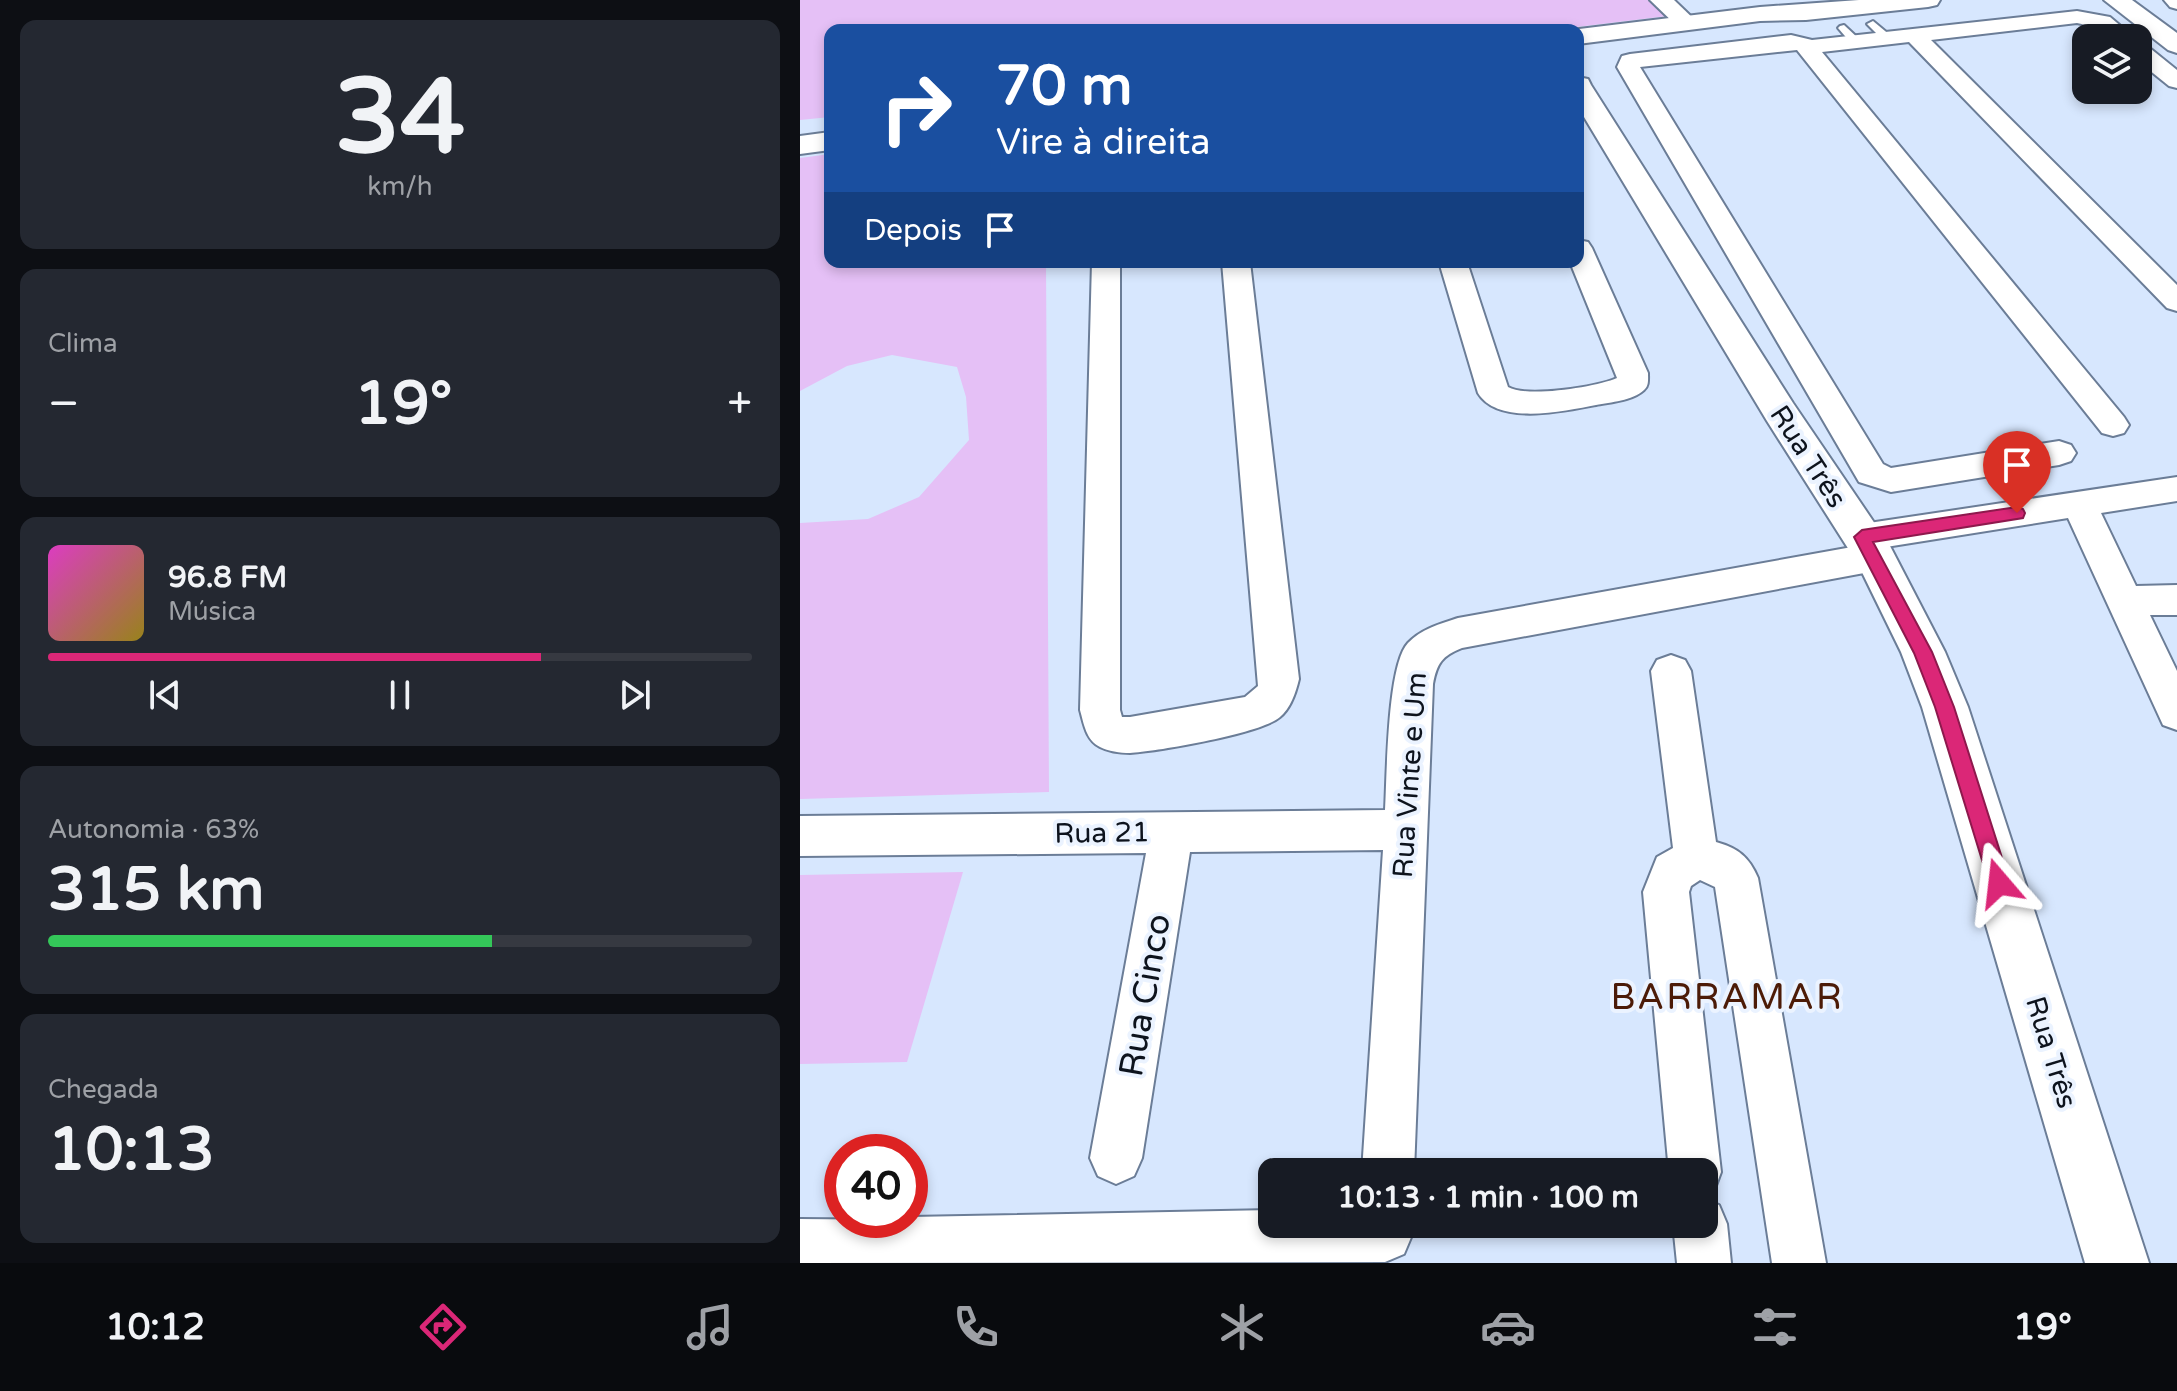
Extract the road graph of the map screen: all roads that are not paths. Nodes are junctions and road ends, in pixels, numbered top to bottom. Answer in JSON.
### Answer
{"nodes":[{"id":1,"x":1661,"y":0,"type":"edge"},
{"id":2,"x":1928,"y":0,"type":"edge"},
{"id":3,"x":2116,"y":0,"type":"edge"},
{"id":4,"x":1687,"y":23,"type":"junction"},
{"id":5,"x":1850,"y":23,"type":"junction"},
{"id":6,"x":2105,"y":24,"type":"edge"},
{"id":7,"x":1584,"y":35,"type":"edge"},
{"id":8,"x":1914,"y":35,"type":"junction"},
{"id":9,"x":2177,"y":45,"type":"edge"},
{"id":10,"x":1584,"y":47,"type":"edge"},
{"id":11,"x":1807,"y":47,"type":"junction"},
{"id":12,"x":2152,"y":61,"type":"edge"},
{"id":13,"x":2177,"y":81,"type":"edge"},
{"id":14,"x":1584,"y":95,"type":"edge"},
{"id":15,"x":824,"y":128,"type":"edge"},
{"id":16,"x":800,"y":130,"type":"edge"},
{"id":17,"x":824,"y":142,"type":"edge"},
{"id":18,"x":800,"y":145,"type":"edge"},
{"id":19,"x":1584,"y":262,"type":"edge"},
{"id":20,"x":1106,"y":268,"type":"edge"},
{"id":21,"x":1237,"y":268,"type":"edge"},
{"id":22,"x":1455,"y":268,"type":"edge"},
{"id":23,"x":2177,"y":302,"type":"edge"},
{"id":24,"x":2113,"y":425,"type":"dead end"},
{"id":25,"x":2059,"y":453,"type":"dead end"},
{"id":26,"x":2177,"y":489,"type":"edge"},
{"id":27,"x":2079,"y":504,"type":"junction"},
{"id":28,"x":1868,"y":547,"type":"junction"},
{"id":29,"x":2177,"y":600,"type":"edge"},
{"id":30,"x":2124,"y":601,"type":"junction"},
{"id":31,"x":1671,"y":671,"type":"dead end"},
{"id":32,"x":2177,"y":713,"type":"edge"},
{"id":33,"x":1404,"y":830,"type":"junction"},
{"id":34,"x":1172,"y":831,"type":"junction"},
{"id":35,"x":800,"y":836,"type":"edge"},
{"id":36,"x":1696,"y":858,"type":"junction"},
{"id":37,"x":1116,"y":1158,"type":"dead end"},
{"id":38,"x":1389,"y":1158,"type":"edge"},
{"id":39,"x":1694,"y":1158,"type":"edge"},
{"id":40,"x":1701,"y":1238,"type":"edge"},
{"id":41,"x":1384,"y":1241,"type":"edge"},
{"id":42,"x":800,"y":1246,"type":"edge"},
{"id":43,"x":1704,"y":1263,"type":"edge"},
{"id":44,"x":1799,"y":1263,"type":"edge"},
{"id":45,"x":2117,"y":1263,"type":"edge"}],
"edges":[{"from":1,"to":4,"type":"street"},
{"from":2,"to":5,"type":"street"},
{"from":3,"to":9,"type":"street"},
{"from":4,"to":5,"type":"street"},
{"from":4,"to":7,"type":"street"},
{"from":5,"to":8,"type":"street"},
{"from":5,"to":10,"type":"street"},
{"from":5,"to":11,"type":"street"},
{"from":6,"to":8,"type":"street"},
{"from":8,"to":23,"type":"street"},
{"from":11,"to":24,"type":"street"},
{"from":11,"to":25,"type":"street"},
{"from":12,"to":13,"type":"street"},
{"from":14,"to":28,"type":"street","name":"Rua Três"},
{"from":15,"to":16,"type":"street"},
{"from":17,"to":18,"type":"street"},
{"from":19,"to":22,"type":"street"},
{"from":20,"to":21,"type":"street"},
{"from":26,"to":27,"type":"street","name":"Rua Vinte e Um"},
{"from":27,"to":28,"type":"street","name":"Rua Vinte e Um"},
{"from":27,"to":30,"type":"street"},
{"from":28,"to":33,"type":"street","name":"Rua Vinte e Um"},
{"from":28,"to":45,"type":"street","name":"Rua Três"},
{"from":29,"to":30,"type":"street"},
{"from":30,"to":32,"type":"street"},
{"from":31,"to":36,"type":"street"},
{"from":33,"to":34,"type":"street","name":"Rua 21"},
{"from":33,"to":38,"type":"street","name":"Rua Vinte e Um"},
{"from":34,"to":35,"type":"street","name":"Rua 21"},
{"from":34,"to":37,"type":"street","name":"Rua Cinco"},
{"from":36,"to":39,"type":"street"},
{"from":36,"to":44,"type":"street"},
{"from":40,"to":43,"type":"street"},
{"from":41,"to":42,"type":"street"}]}
